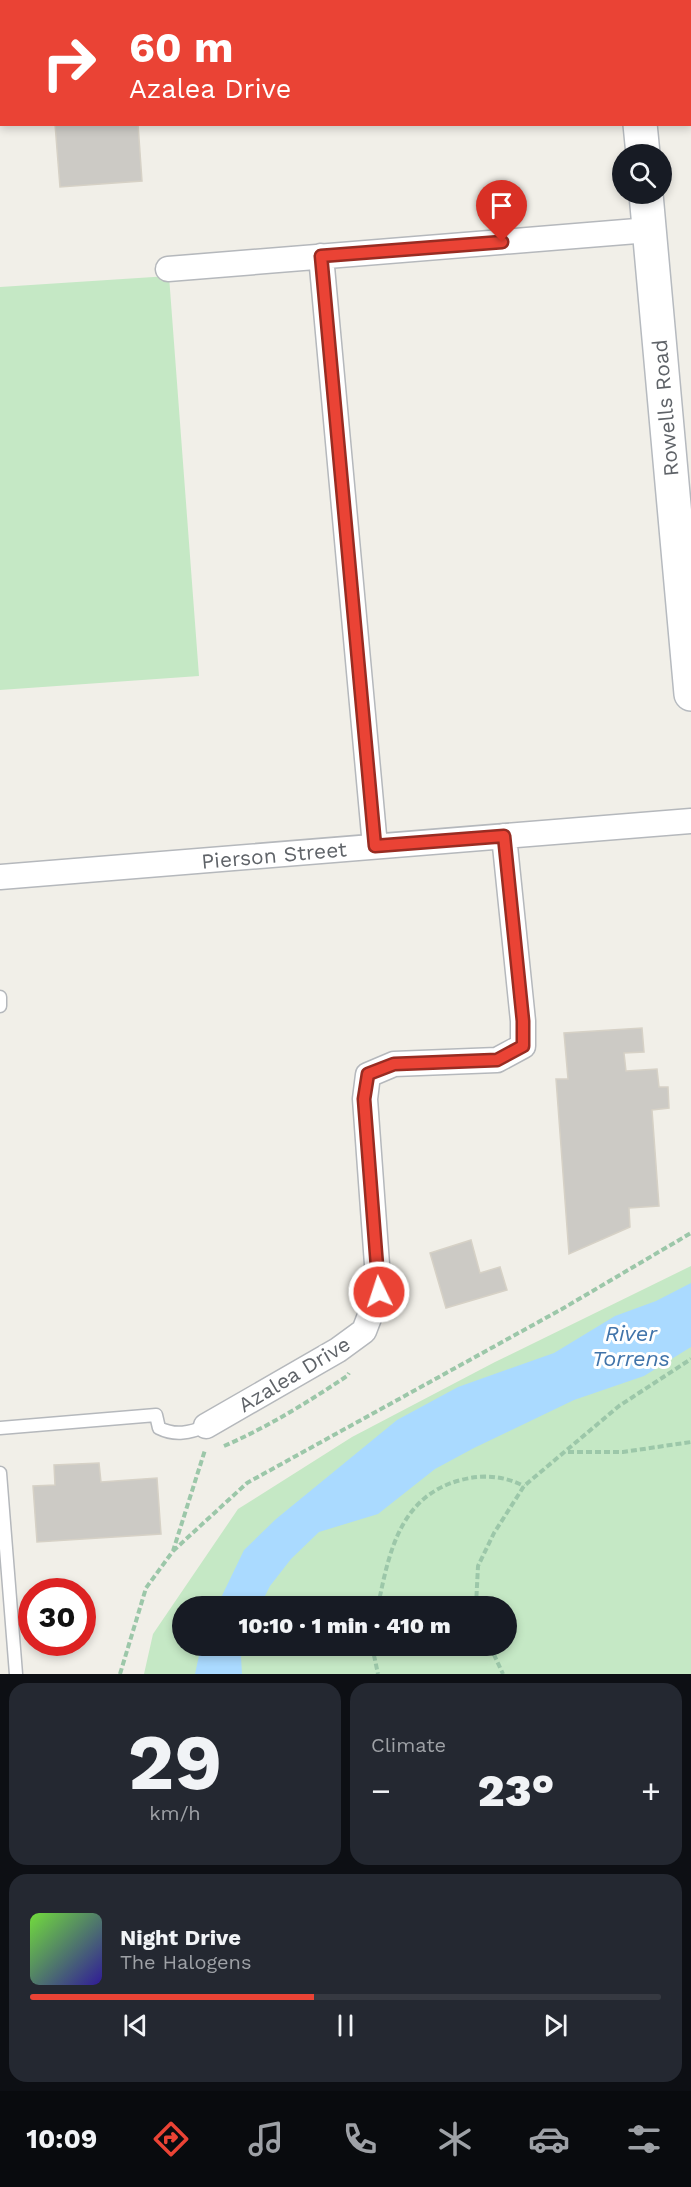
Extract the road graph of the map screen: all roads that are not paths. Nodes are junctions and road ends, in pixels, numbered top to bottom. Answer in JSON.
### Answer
{"nodes":[{"id":1,"x":640,"y":126,"type":"edge"},
{"id":2,"x":642,"y":144,"type":"edge"},
{"id":3,"x":647,"y":204,"type":"edge"},
{"id":4,"x":649,"y":230,"type":"junction"},
{"id":5,"x":321,"y":256,"type":"junction"},
{"id":6,"x":168,"y":269,"type":"dead end"},
{"id":7,"x":682,"y":501,"type":"edge"},
{"id":8,"x":691,"y":694,"type":"edge"},
{"id":9,"x":691,"y":821,"type":"edge"},
{"id":10,"x":504,"y":836,"type":"junction"},
{"id":11,"x":375,"y":846,"type":"junction"},
{"id":12,"x":0,"y":877,"type":"edge"},
{"id":13,"x":0,"y":997,"type":"edge"},
{"id":14,"x":0,"y":1006,"type":"edge"},
{"id":15,"x":206,"y":1425,"type":"joint"},
{"id":16,"x":0,"y":1428,"type":"edge"},
{"id":17,"x":0,"y":1473,"type":"edge"},
{"id":18,"x":16,"y":1674,"type":"edge"}],
"edges":[{"from":1,"to":2,"type":"main road"},
{"from":3,"to":4,"type":"main road","name":"Rowells Road"},
{"from":4,"to":5,"type":"street"},
{"from":4,"to":7,"type":"main road","name":"Rowells Road"},
{"from":5,"to":6,"type":"street"},
{"from":5,"to":11,"type":"street"},
{"from":7,"to":8,"type":"main road","name":"Rowells Road"},
{"from":9,"to":10,"type":"street","name":"Pierson Street"},
{"from":10,"to":11,"type":"street","name":"Pierson Street"},
{"from":10,"to":15,"type":"street","name":"Azalea Drive"},
{"from":11,"to":12,"type":"street","name":"Pierson Street"},
{"from":13,"to":14,"type":"lane"},
{"from":15,"to":16,"type":"lane"},
{"from":17,"to":18,"type":"lane"}]}
